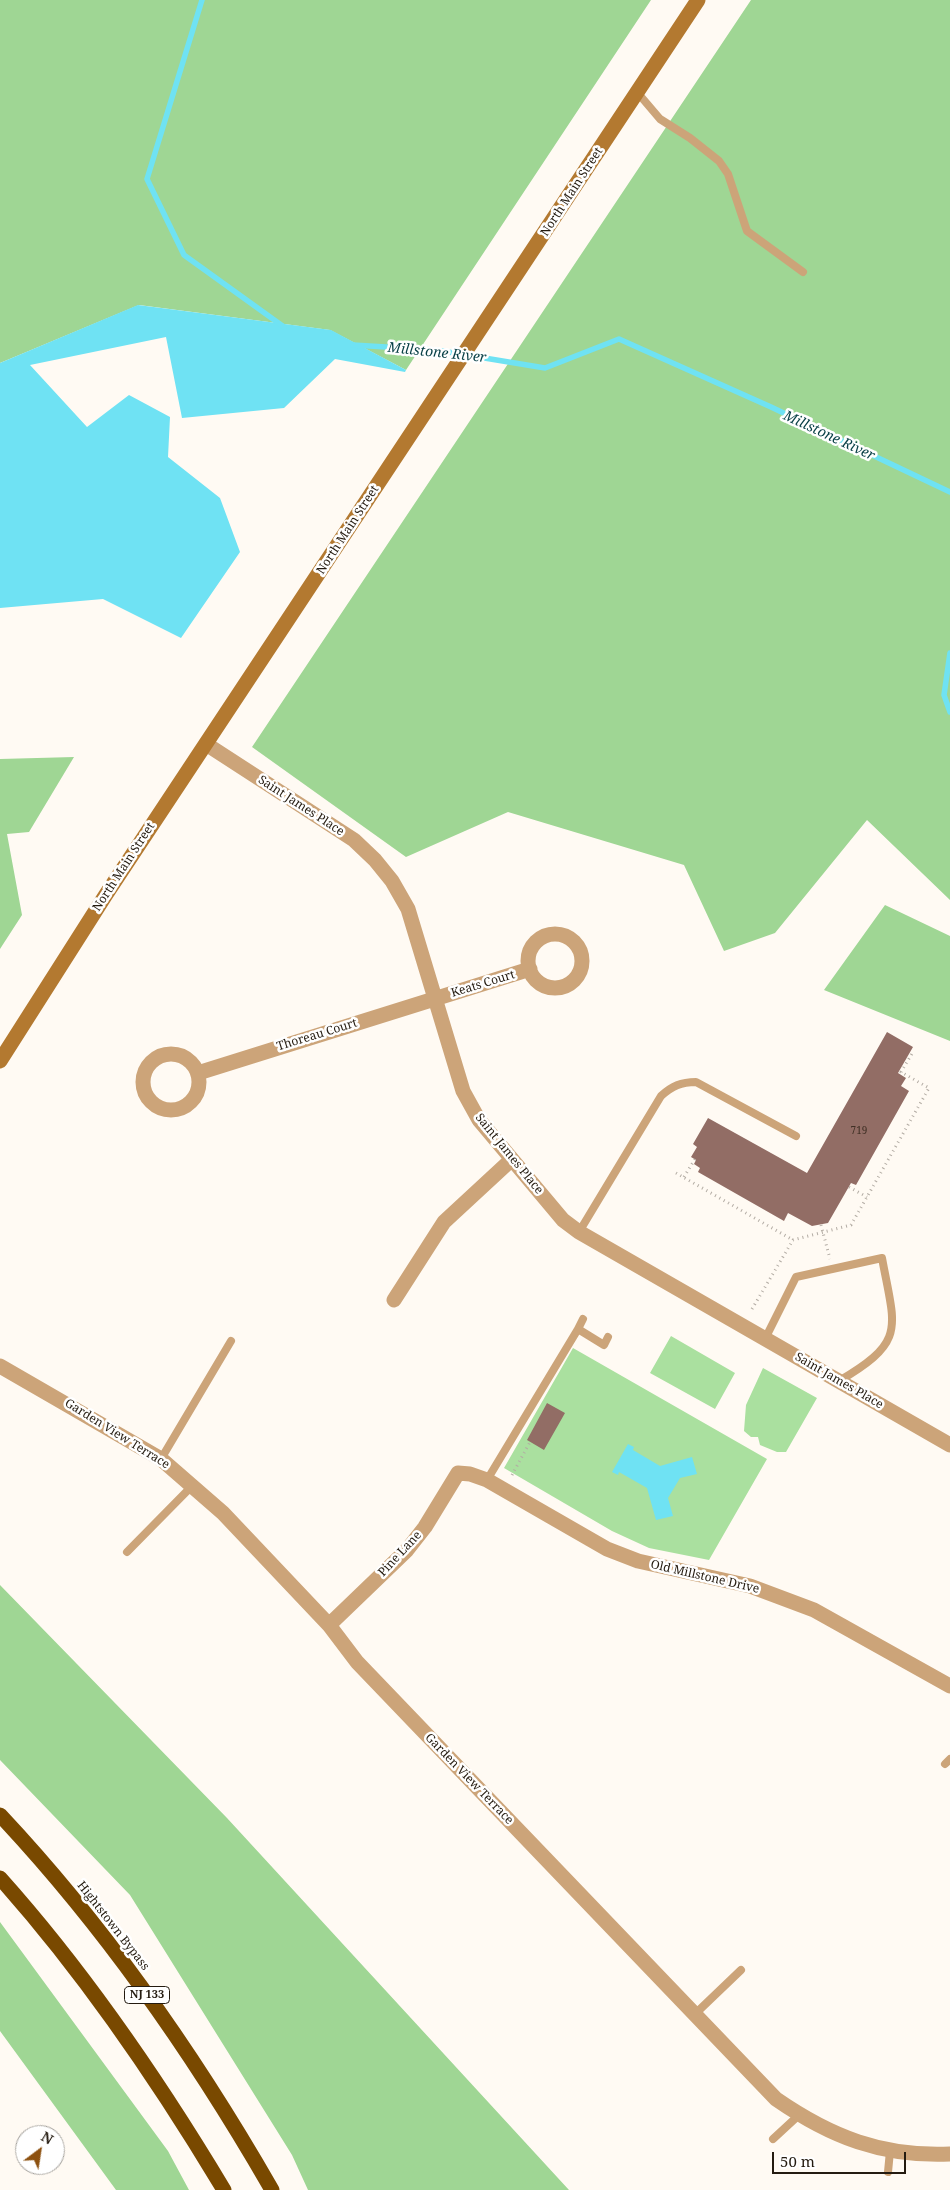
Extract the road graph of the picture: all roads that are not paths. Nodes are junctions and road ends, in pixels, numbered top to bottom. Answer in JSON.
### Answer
{"nodes":[{"id":1,"x":698,"y":0,"type":"edge"},
{"id":2,"x":637,"y":92,"type":"junction"},
{"id":3,"x":803,"y":272,"type":"dead end"},
{"id":4,"x":206,"y":744,"type":"junction"},
{"id":5,"x":530,"y":969,"type":"dead end"},
{"id":6,"x":436,"y":998,"type":"junction"},
{"id":7,"x":0,"y":1061,"type":"edge"},
{"id":8,"x":198,"y":1073,"type":"dead end"},
{"id":9,"x":796,"y":1136,"type":"dead end"},
{"id":10,"x":512,"y":1160,"type":"junction"},
{"id":11,"x":579,"y":1232,"type":"junction"},
{"id":12,"x":394,"y":1300,"type":"dead end"},
{"id":13,"x":583,"y":1319,"type":"dead end"},
{"id":14,"x":578,"y":1330,"type":"junction"},
{"id":15,"x":608,"y":1337,"type":"dead end"},
{"id":16,"x":765,"y":1339,"type":"junction"},
{"id":17,"x":231,"y":1341,"type":"dead end"},
{"id":18,"x":0,"y":1366,"type":"edge"},
{"id":19,"x":839,"y":1381,"type":"junction"},
{"id":20,"x":950,"y":1444,"type":"edge"},
{"id":21,"x":161,"y":1459,"type":"junction"},
{"id":22,"x":458,"y":1473,"type":"joint"},
{"id":23,"x":487,"y":1480,"type":"junction"},
{"id":24,"x":192,"y":1485,"type":"junction"},
{"id":25,"x":127,"y":1552,"type":"dead end"},
{"id":26,"x":329,"y":1625,"type":"junction"},
{"id":27,"x":950,"y":1686,"type":"edge"},
{"id":28,"x":0,"y":1815,"type":"edge"},
{"id":29,"x":0,"y":1878,"type":"edge"},
{"id":30,"x":741,"y":1970,"type":"dead end"},
{"id":31,"x":694,"y":2015,"type":"junction"},
{"id":32,"x":799,"y":2115,"type":"junction"},
{"id":33,"x":774,"y":2138,"type":"dead end"},
{"id":34,"x":890,"y":2151,"type":"junction"},
{"id":35,"x":950,"y":2154,"type":"edge"},
{"id":36,"x":888,"y":2172,"type":"dead end"},
{"id":37,"x":224,"y":2190,"type":"edge"},
{"id":38,"x":272,"y":2190,"type":"edge"}],
"edges":[{"from":1,"to":2,"type":"street","name":"North Main Street"},
{"from":2,"to":3,"type":"lane"},
{"from":2,"to":4,"type":"street","name":"North Main Street"},
{"from":4,"to":6,"type":"street","name":"Saint James Place"},
{"from":4,"to":7,"type":"street","name":"North Main Street"},
{"from":5,"to":6,"type":"street","name":"Keats Court"},
{"from":6,"to":8,"type":"street","name":"Thoreau Court"},
{"from":6,"to":10,"type":"street","name":"Saint James Place"},
{"from":9,"to":11,"type":"lane"},
{"from":10,"to":11,"type":"street","name":"Saint James Place"},
{"from":10,"to":12,"type":"street"},
{"from":11,"to":16,"type":"street","name":"Saint James Place"},
{"from":13,"to":14,"type":"lane"},
{"from":14,"to":15,"type":"lane"},
{"from":14,"to":23,"type":"lane"},
{"from":16,"to":19,"type":"street","name":"Saint James Place"},
{"from":16,"to":19,"type":"lane"},
{"from":17,"to":21,"type":"lane"},
{"from":18,"to":21,"type":"street","name":"Garden View Terrace"},
{"from":19,"to":20,"type":"street","name":"Saint James Place"},
{"from":21,"to":24,"type":"street","name":"Garden View Terrace"},
{"from":22,"to":23,"type":"street","name":"Old Millstone Drive"},
{"from":22,"to":26,"type":"street","name":"Pine Lane"},
{"from":23,"to":27,"type":"street","name":"Old Millstone Drive"},
{"from":24,"to":25,"type":"lane"},
{"from":24,"to":26,"type":"street","name":"Garden View Terrace"},
{"from":26,"to":31,"type":"street","name":"Garden View Terrace"},
{"from":28,"to":38,"type":"highway","name":"Hightstown Bypass","number":"NJ 133"},
{"from":29,"to":37,"type":"highway","number":"NJ 133"},
{"from":30,"to":31,"type":"lane"},
{"from":31,"to":32,"type":"street","name":"Garden View Terrace"},
{"from":32,"to":33,"type":"lane"},
{"from":32,"to":34,"type":"street","name":"Garden View Terrace"},
{"from":34,"to":35,"type":"street","name":"Garden View Terrace"},
{"from":34,"to":36,"type":"lane"}]}
